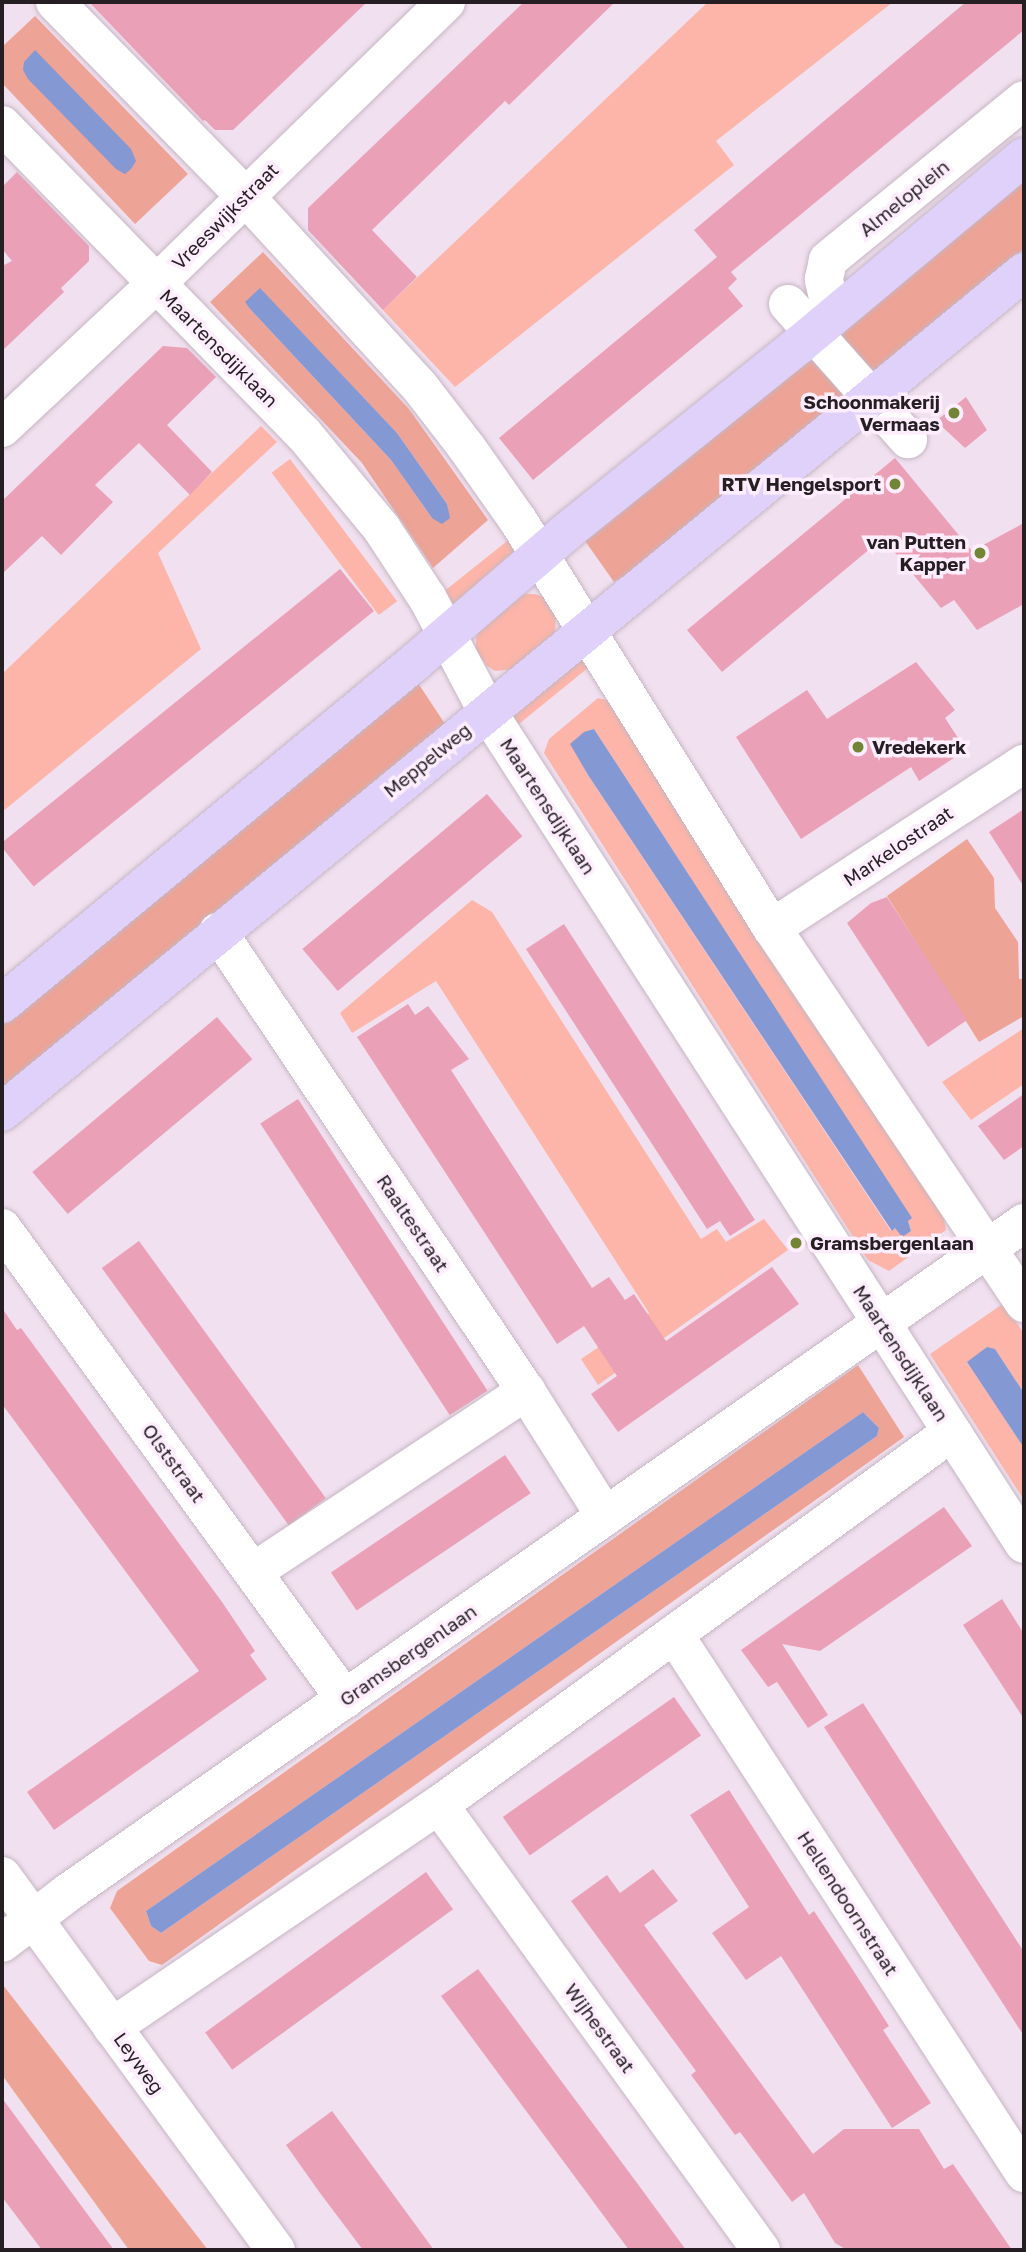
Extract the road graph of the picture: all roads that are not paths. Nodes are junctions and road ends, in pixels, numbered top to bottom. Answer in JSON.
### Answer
{"nodes":[{"id":1,"x":54,"y":2,"type":"edge"},
{"id":2,"x":446,"y":2,"type":"edge"},
{"id":3,"x":1024,"y":100,"type":"edge"},
{"id":4,"x":2,"y":125,"type":"edge"},
{"id":5,"x":1024,"y":157,"type":"edge"},
{"id":6,"x":244,"y":195,"type":"junction"},
{"id":7,"x":1024,"y":272,"type":"edge"},
{"id":8,"x":155,"y":285,"type":"junction"},
{"id":9,"x":788,"y":304,"type":"dead end"},
{"id":10,"x":815,"y":331,"type":"junction"},
{"id":11,"x":863,"y":404,"type":"junction"},
{"id":12,"x":2,"y":428,"type":"edge"},
{"id":13,"x":908,"y":439,"type":"dead end"},
{"id":14,"x":538,"y":557,"type":"junction"},
{"id":15,"x":586,"y":631,"type":"junction"},
{"id":16,"x":446,"y":636,"type":"junction"},
{"id":17,"x":487,"y":711,"type":"junction"},
{"id":18,"x":1024,"y":764,"type":"edge"},
{"id":19,"x":772,"y":928,"type":"junction"},
{"id":20,"x":218,"y":932,"type":"junction"},
{"id":21,"x":2,"y":1004,"type":"edge"},
{"id":22,"x":2,"y":1112,"type":"edge"},
{"id":23,"x":1024,"y":1223,"type":"edge"},
{"id":24,"x":2,"y":1228,"type":"edge"},
{"id":25,"x":988,"y":1246,"type":"junction"},
{"id":26,"x":1024,"y":1303,"type":"edge"},
{"id":27,"x":882,"y":1321,"type":"junction"},
{"id":28,"x":526,"y":1391,"type":"junction"},
{"id":29,"x":952,"y":1432,"type":"junction"},
{"id":30,"x":605,"y":1516,"type":"junction"},
{"id":31,"x":1024,"y":1544,"type":"edge"},
{"id":32,"x":253,"y":1572,"type":"junction"},
{"id":33,"x":674,"y":1634,"type":"junction"},
{"id":34,"x":345,"y":1699,"type":"junction"},
{"id":35,"x":439,"y":1805,"type":"junction"},
{"id":36,"x":2,"y":1876,"type":"edge"},
{"id":37,"x":33,"y":1918,"type":"junction"},
{"id":38,"x":2,"y":1943,"type":"edge"},
{"id":39,"x":112,"y":2027,"type":"junction"},
{"id":40,"x":1024,"y":2173,"type":"edge"},
{"id":41,"x":276,"y":2250,"type":"edge"},
{"id":42,"x":761,"y":2250,"type":"edge"}],
"edges":[{"from":1,"to":6,"type":"street"},
{"from":2,"to":6,"type":"street","name":"Vreeswijkstraat"},
{"from":3,"to":10,"type":"street","name":"Almeloplein"},
{"from":4,"to":8,"type":"street","name":"Maartensdijklaan"},
{"from":5,"to":10,"type":"main road"},
{"from":6,"to":8,"type":"street","name":"Vreeswijkstraat"},
{"from":6,"to":14,"type":"street"},
{"from":7,"to":11,"type":"main road"},
{"from":8,"to":12,"type":"street","name":"Vreeswijkstraat"},
{"from":8,"to":16,"type":"street","name":"Maartensdijklaan"},
{"from":9,"to":10,"type":"street","name":"Almeloplein"},
{"from":10,"to":11,"type":"street","name":"Almeloplein"},
{"from":10,"to":14,"type":"main road"},
{"from":11,"to":13,"type":"street","name":"Almeloplein"},
{"from":11,"to":15,"type":"main road","name":"Meppelweg"},
{"from":14,"to":15,"type":"street"},
{"from":14,"to":16,"type":"main road"},
{"from":15,"to":17,"type":"main road","name":"Meppelweg"},
{"from":15,"to":19,"type":"street"},
{"from":16,"to":17,"type":"street","name":"Maartensdijklaan"},
{"from":16,"to":21,"type":"main road"},
{"from":17,"to":20,"type":"main road","name":"Meppelweg"},
{"from":17,"to":27,"type":"street","name":"Maartensdijklaan"},
{"from":18,"to":19,"type":"street","name":"Markelostraat"},
{"from":19,"to":25,"type":"street"},
{"from":20,"to":22,"type":"main road","name":"Meppelweg"},
{"from":20,"to":28,"type":"street","name":"Raaltestraat"},
{"from":23,"to":25,"type":"street","name":"Gramsbergenlaan"},
{"from":24,"to":32,"type":"street","name":"Olststraat"},
{"from":25,"to":26,"type":"street"},
{"from":25,"to":27,"type":"street","name":"Gramsbergenlaan"},
{"from":27,"to":29,"type":"street","name":"Maartensdijklaan"},
{"from":27,"to":30,"type":"street","name":"Gramsbergenlaan"},
{"from":28,"to":30,"type":"street","name":"Raaltestraat"},
{"from":28,"to":32,"type":"street"},
{"from":29,"to":31,"type":"street","name":"Maartensdijklaan"},
{"from":29,"to":33,"type":"street"},
{"from":30,"to":34,"type":"street","name":"Gramsbergenlaan"},
{"from":32,"to":34,"type":"street","name":"Olststraat"},
{"from":33,"to":35,"type":"street"},
{"from":33,"to":40,"type":"street","name":"Hellendoornstraat"},
{"from":34,"to":37,"type":"street","name":"Gramsbergenlaan"},
{"from":35,"to":39,"type":"street"},
{"from":35,"to":42,"type":"street","name":"Wijhestraat"},
{"from":36,"to":37,"type":"street","name":"Leyweg"},
{"from":37,"to":38,"type":"street","name":"Gramsbergenlaan"},
{"from":37,"to":39,"type":"street","name":"Leyweg"},
{"from":39,"to":41,"type":"street","name":"Leyweg"}]}
